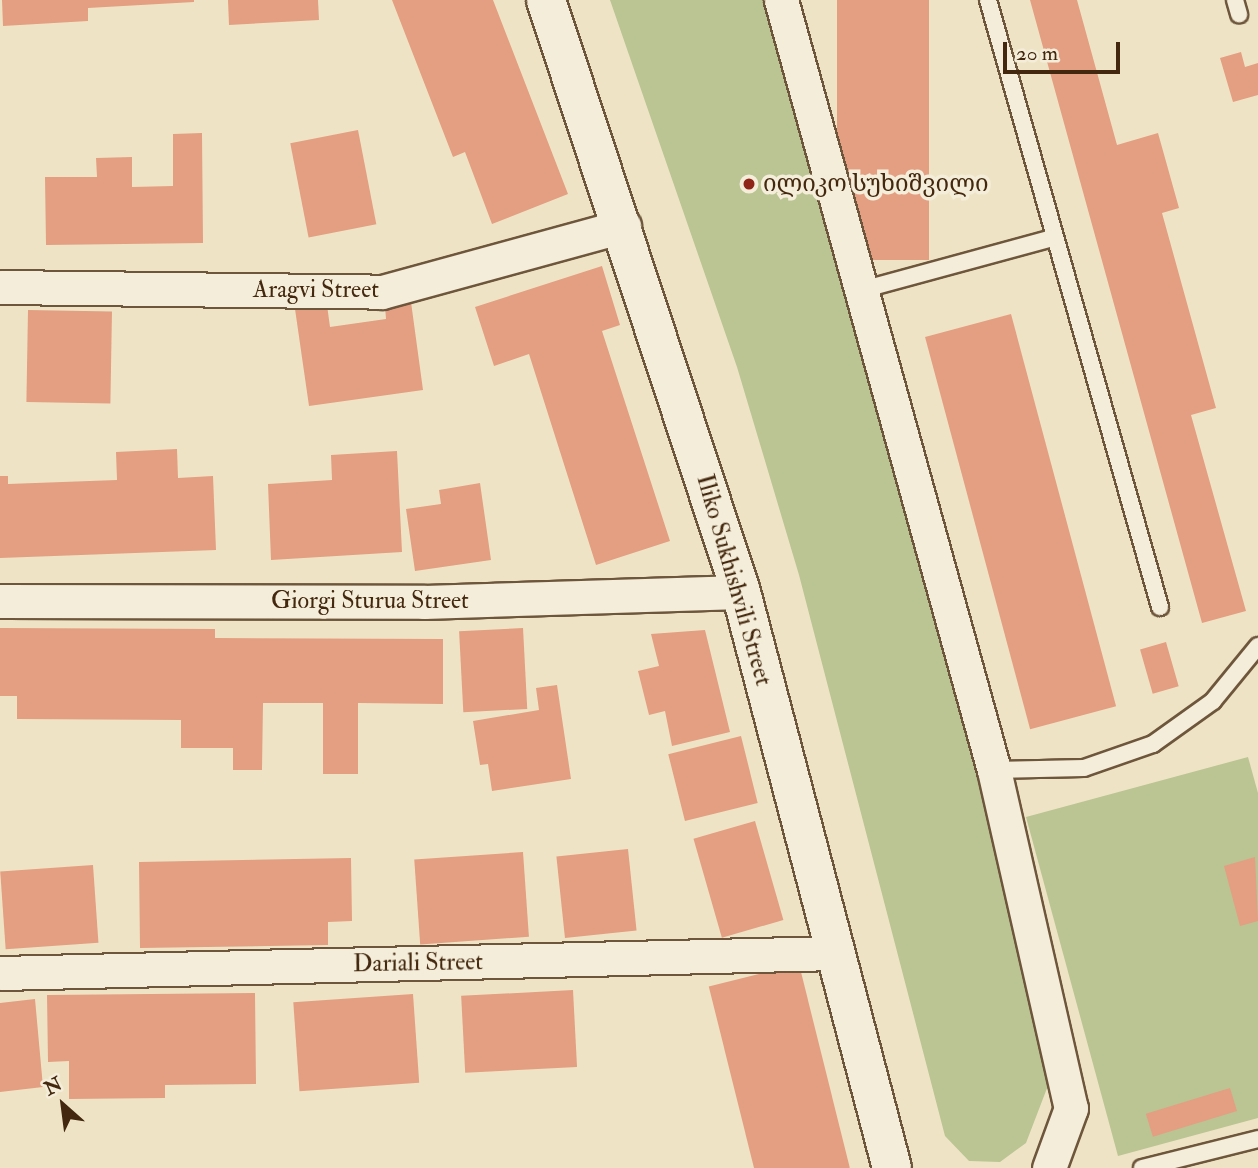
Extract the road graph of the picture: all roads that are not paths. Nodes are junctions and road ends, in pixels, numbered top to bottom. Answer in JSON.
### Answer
{"nodes":[{"id":1,"x":546,"y":0,"type":"edge"},
{"id":2,"x":781,"y":0,"type":"edge"},
{"id":3,"x":988,"y":0,"type":"edge"},
{"id":4,"x":624,"y":226,"type":"junction"},
{"id":5,"x":1053,"y":238,"type":"junction"},
{"id":6,"x":0,"y":287,"type":"edge"},
{"id":7,"x":865,"y":289,"type":"junction"},
{"id":8,"x":741,"y":592,"type":"junction"},
{"id":9,"x":0,"y":601,"type":"edge"},
{"id":10,"x":1160,"y":607,"type":"dead end"},
{"id":11,"x":1258,"y":646,"type":"edge"},
{"id":12,"x":994,"y":770,"type":"junction"},
{"id":13,"x":837,"y":953,"type":"junction"},
{"id":14,"x":0,"y":973,"type":"edge"},
{"id":15,"x":1258,"y":1139,"type":"edge"},
{"id":16,"x":892,"y":1168,"type":"edge"},
{"id":17,"x":1049,"y":1168,"type":"edge"},
{"id":18,"x":1142,"y":1168,"type":"edge"}],
"edges":[{"from":1,"to":4,"type":"main road","name":"Iliko Sukhishvili Street"},
{"from":2,"to":7,"type":"street"},
{"from":3,"to":5,"type":"lane"},
{"from":4,"to":6,"type":"street","name":"Aragvi Street"},
{"from":4,"to":8,"type":"main road","name":"Iliko Sukhishvili Street"},
{"from":5,"to":7,"type":"lane"},
{"from":5,"to":10,"type":"lane"},
{"from":7,"to":12,"type":"street"},
{"from":8,"to":9,"type":"street","name":"Giorgi Sturua Street"},
{"from":8,"to":13,"type":"main road","name":"Iliko Sukhishvili Street"},
{"from":11,"to":12,"type":"lane"},
{"from":12,"to":17,"type":"street"},
{"from":13,"to":14,"type":"street","name":"Dariali Street"},
{"from":13,"to":16,"type":"main road","name":"Iliko Sukhishvili Street"},
{"from":15,"to":18,"type":"lane"}]}
